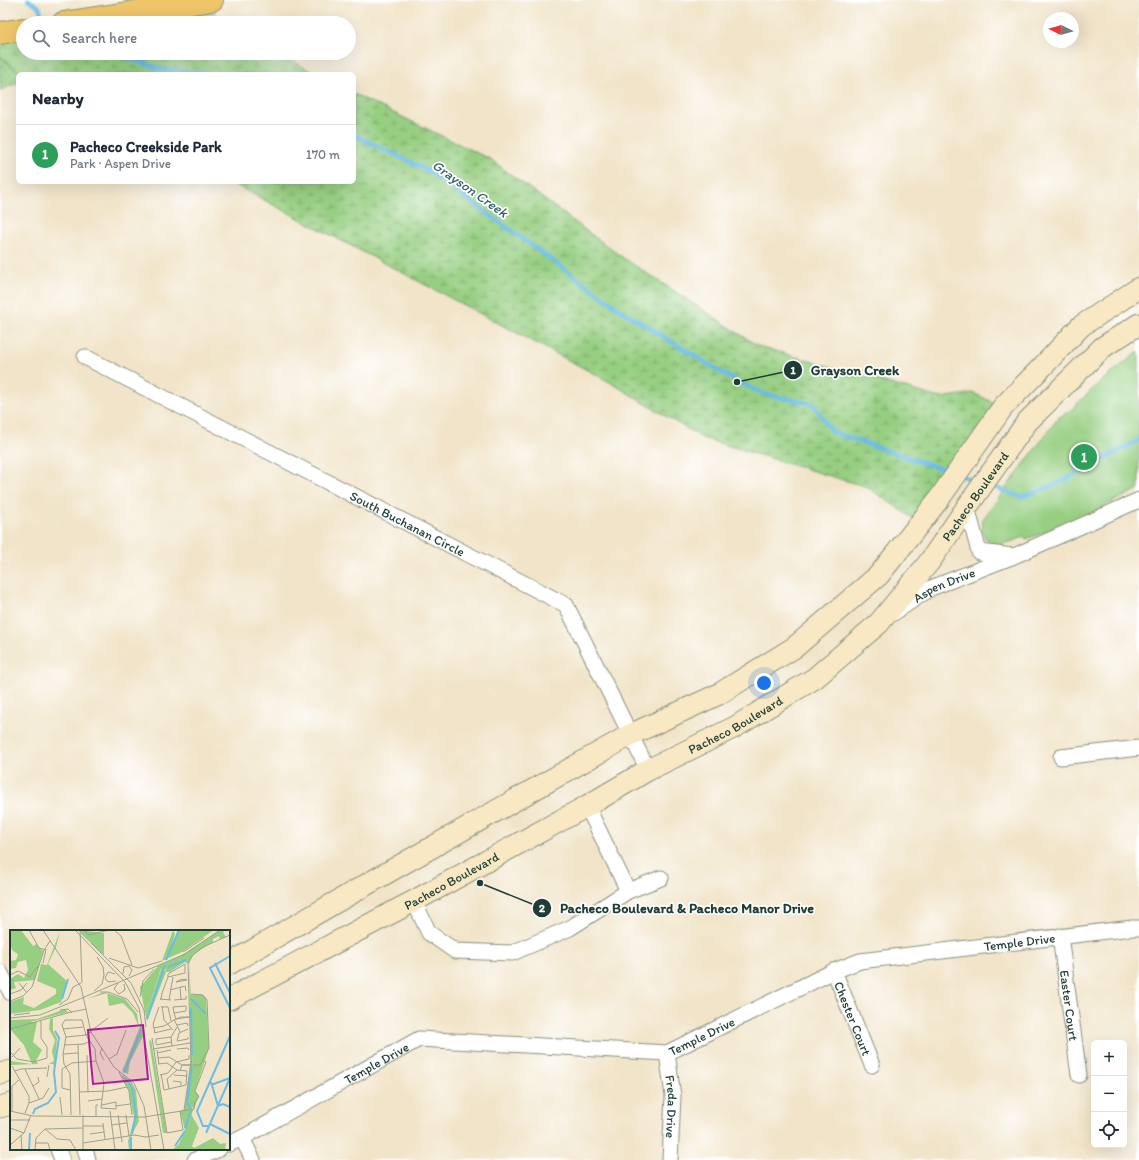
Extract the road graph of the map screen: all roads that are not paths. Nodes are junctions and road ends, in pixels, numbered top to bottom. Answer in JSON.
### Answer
{"nodes":[{"id":1,"x":204,"y":1,"type":"edge"},
{"id":2,"x":108,"y":16,"type":"edge"},
{"id":3,"x":16,"y":30,"type":"edge"},
{"id":4,"x":0,"y":33,"type":"edge"},
{"id":5,"x":1139,"y":288,"type":"edge"},
{"id":6,"x":1139,"y":324,"type":"edge"},
{"id":7,"x":85,"y":357,"type":"dead end"},
{"id":8,"x":1139,"y":500,"type":"edge"},
{"id":9,"x":966,"y":507,"type":"junction"},
{"id":10,"x":1014,"y":556,"type":"junction"},
{"id":11,"x":879,"y":623,"type":"junction"},
{"id":12,"x":630,"y":735,"type":"junction"},
{"id":13,"x":1139,"y":748,"type":"edge"},
{"id":14,"x":1061,"y":757,"type":"dead end"},
{"id":15,"x":648,"y":770,"type":"junction"},
{"id":16,"x":587,"y":806,"type":"junction"},
{"id":17,"x":661,"y":878,"type":"dead end"},
{"id":18,"x":628,"y":891,"type":"junction"},
{"id":19,"x":414,"y":901,"type":"junction"},
{"id":20,"x":1139,"y":928,"type":"edge"},
{"id":21,"x":1060,"y":936,"type":"junction"},
{"id":22,"x":230,"y":963,"type":"edge"},
{"id":23,"x":834,"y":971,"type":"junction"},
{"id":24,"x":0,"y":972,"type":"edge"},
{"id":25,"x":10,"y":991,"type":"edge"},
{"id":26,"x":230,"y":998,"type":"edge"},
{"id":27,"x":667,"y":1053,"type":"junction"},
{"id":28,"x":872,"y":1065,"type":"dead end"},
{"id":29,"x":10,"y":1071,"type":"edge"},
{"id":30,"x":0,"y":1074,"type":"edge"},
{"id":31,"x":1079,"y":1075,"type":"dead end"},
{"id":32,"x":10,"y":1104,"type":"edge"},
{"id":33,"x":0,"y":1107,"type":"edge"},
{"id":34,"x":235,"y":1141,"type":"edge"},
{"id":35,"x":58,"y":1150,"type":"edge"},
{"id":36,"x":85,"y":1150,"type":"edge"},
{"id":37,"x":217,"y":1150,"type":"edge"},
{"id":38,"x":62,"y":1160,"type":"edge"},
{"id":39,"x":88,"y":1160,"type":"edge"},
{"id":40,"x":195,"y":1160,"type":"edge"},
{"id":41,"x":253,"y":1160,"type":"edge"},
{"id":42,"x":670,"y":1160,"type":"edge"}],
"edges":[{"from":1,"to":2,"type":"highway"},
{"from":3,"to":4,"type":"highway"},
{"from":5,"to":12,"type":"main road"},
{"from":6,"to":9,"type":"main road","name":"Pacheco Boulevard"},
{"from":7,"to":12,"type":"street","name":"South Buchanan Circle"},
{"from":8,"to":10,"type":"street","name":"Aspen Drive"},
{"from":9,"to":10,"type":"street","name":"Aspen Drive"},
{"from":9,"to":11,"type":"main road","name":"Pacheco Boulevard"},
{"from":10,"to":11,"type":"street","name":"Aspen Drive"},
{"from":11,"to":15,"type":"main road","name":"Pacheco Boulevard"},
{"from":12,"to":15,"type":"street","name":"South Buchanan Circle"},
{"from":12,"to":22,"type":"main road"},
{"from":13,"to":14,"type":"street"},
{"from":15,"to":16,"type":"main road","name":"Pacheco Boulevard"},
{"from":16,"to":18,"type":"street"},
{"from":16,"to":19,"type":"main road","name":"Pacheco Boulevard"},
{"from":17,"to":18,"type":"street"},
{"from":18,"to":19,"type":"street"},
{"from":19,"to":26,"type":"main road","name":"Pacheco Boulevard"},
{"from":20,"to":21,"type":"street","name":"Temple Drive"},
{"from":21,"to":23,"type":"street","name":"Temple Drive"},
{"from":21,"to":31,"type":"street","name":"Easter Court"},
{"from":23,"to":27,"type":"street","name":"Temple Drive"},
{"from":23,"to":28,"type":"street","name":"Chester Court"},
{"from":24,"to":25,"type":"street"},
{"from":27,"to":34,"type":"street","name":"Temple Drive"},
{"from":27,"to":42,"type":"street","name":"Freda Drive"},
{"from":29,"to":30,"type":"main road"},
{"from":32,"to":33,"type":"main road"},
{"from":34,"to":41,"type":"street"},
{"from":35,"to":38,"type":"street"},
{"from":36,"to":39,"type":"street"},
{"from":37,"to":40,"type":"street"}]}
